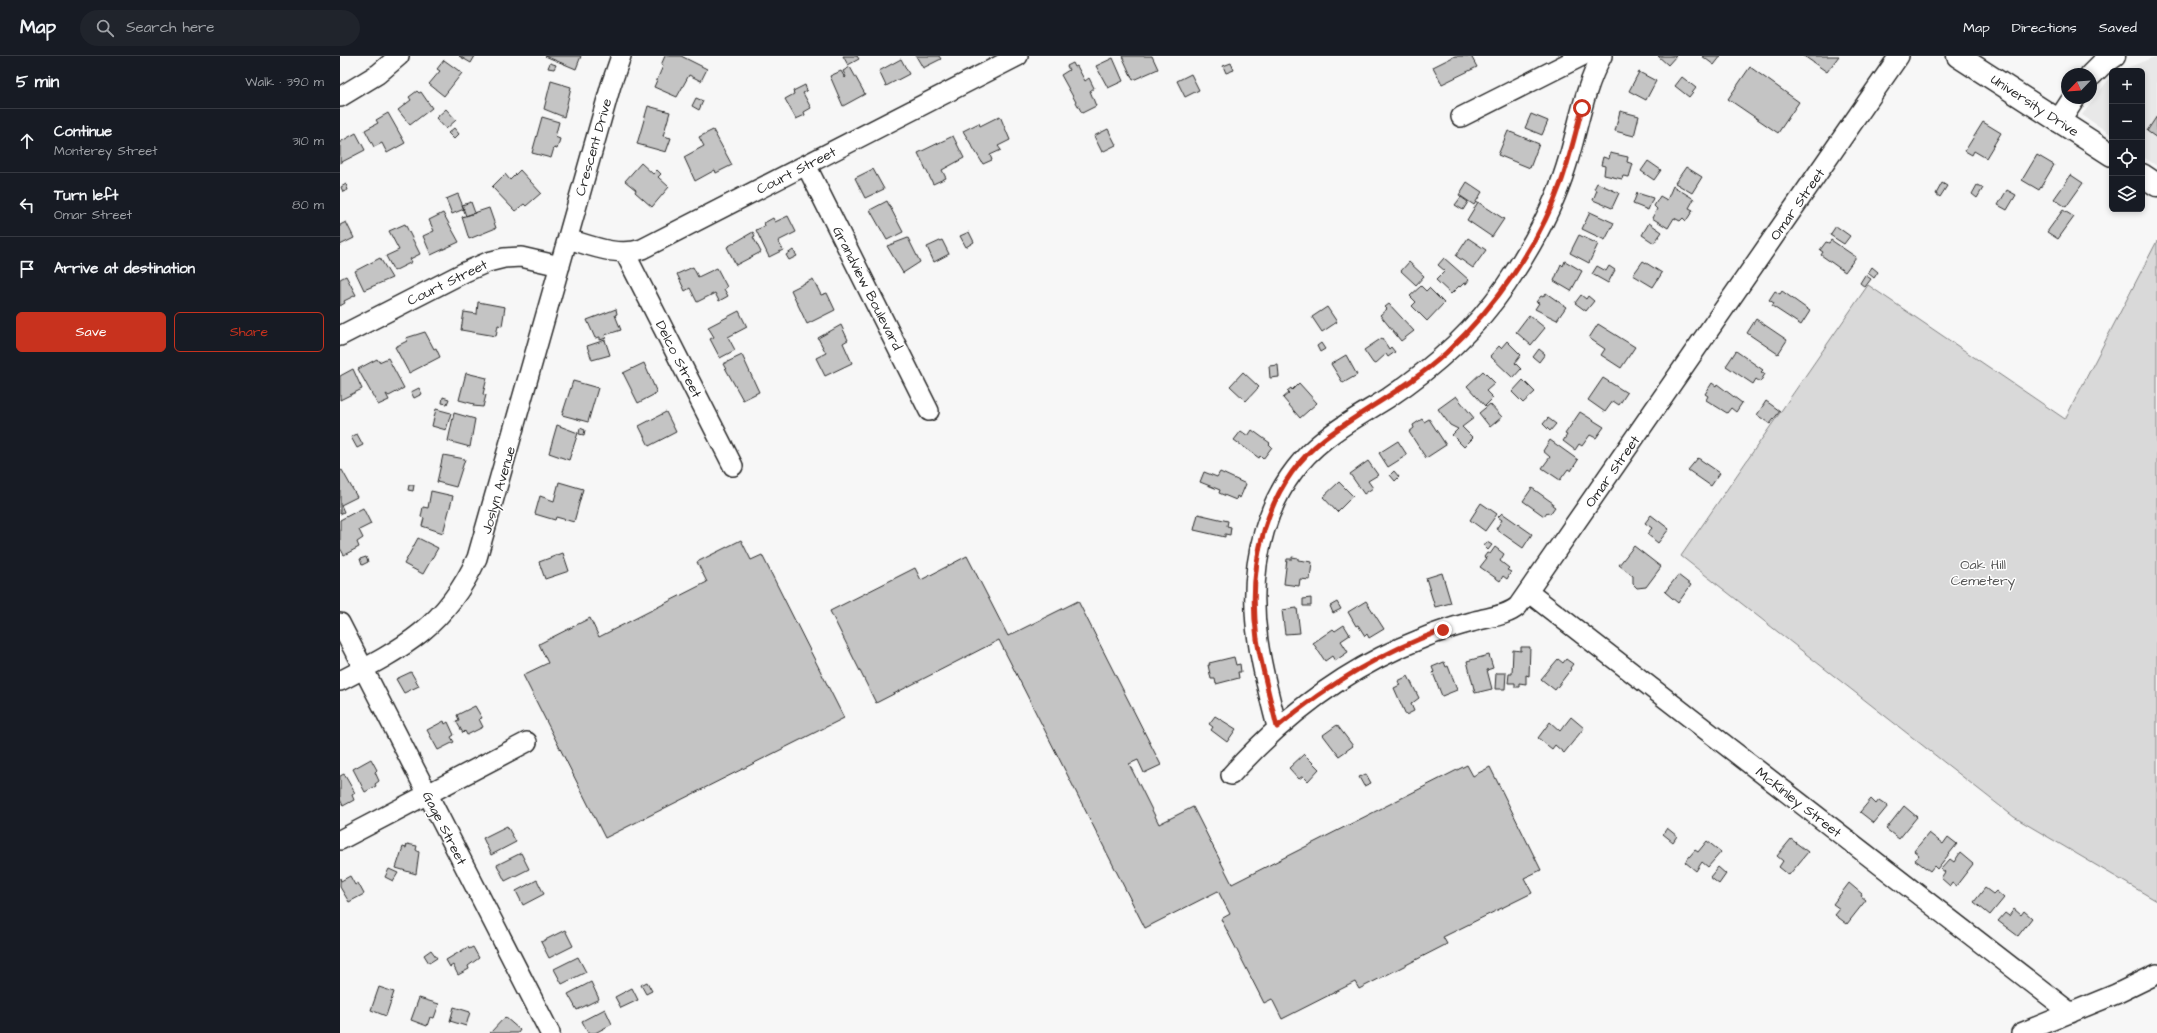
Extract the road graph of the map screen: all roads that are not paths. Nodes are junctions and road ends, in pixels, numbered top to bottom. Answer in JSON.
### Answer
{"nodes":[{"id":1,"x":399,"y":56,"type":"edge"},
{"id":2,"x":621,"y":56,"type":"edge"},
{"id":3,"x":1018,"y":56,"type":"edge"},
{"id":4,"x":1582,"y":56,"type":"edge"},
{"id":5,"x":1602,"y":56,"type":"edge"},
{"id":6,"x":1899,"y":56,"type":"edge"},
{"id":7,"x":1958,"y":56,"type":"edge"},
{"id":8,"x":2114,"y":56,"type":"edge"},
{"id":9,"x":2097,"y":69,"type":"edge"},
{"id":10,"x":340,"y":97,"type":"edge"},
{"id":11,"x":2070,"y":104,"type":"edge"},
{"id":12,"x":1462,"y":117,"type":"dead end"},
{"id":13,"x":2059,"y":120,"type":"junction"},
{"id":14,"x":2109,"y":153,"type":"edge"},
{"id":15,"x":806,"y":165,"type":"junction"},
{"id":16,"x":2144,"y":176,"type":"edge"},
{"id":17,"x":2157,"y":185,"type":"edge"},
{"id":18,"x":568,"y":239,"type":"junction"},
{"id":19,"x":625,"y":253,"type":"junction"},
{"id":20,"x":560,"y":266,"type":"junction"},
{"id":21,"x":340,"y":336,"type":"edge"},
{"id":22,"x":929,"y":411,"type":"dead end"},
{"id":23,"x":734,"y":466,"type":"dead end"},
{"id":24,"x":1528,"y":592,"type":"junction"},
{"id":25,"x":340,"y":623,"type":"edge"},
{"id":26,"x":364,"y":669,"type":"junction"},
{"id":27,"x":340,"y":682,"type":"edge"},
{"id":28,"x":1277,"y":727,"type":"junction"},
{"id":29,"x":527,"y":742,"type":"dead end"},
{"id":30,"x":1231,"y":775,"type":"dead end"},
{"id":31,"x":428,"y":794,"type":"junction"},
{"id":32,"x":340,"y":840,"type":"edge"},
{"id":33,"x":2157,"y":974,"type":"edge"},
{"id":34,"x":2071,"y":1013,"type":"junction"},
{"id":35,"x":550,"y":1033,"type":"edge"},
{"id":36,"x":2021,"y":1033,"type":"edge"}],
"edges":[{"from":1,"to":10,"type":"street"},
{"from":2,"to":18,"type":"street","name":"Crescent Drive"},
{"from":3,"to":15,"type":"street","name":"Court Street"},
{"from":4,"to":12,"type":"street"},
{"from":5,"to":28,"type":"street"},
{"from":6,"to":24,"type":"street","name":"Omar Street"},
{"from":7,"to":13,"type":"main road","name":"University Drive"},
{"from":8,"to":9,"type":"main road"},
{"from":11,"to":13,"type":"main road"},
{"from":13,"to":14,"type":"main road","name":"University Drive"},
{"from":15,"to":19,"type":"street","name":"Court Street"},
{"from":15,"to":22,"type":"street","name":"Grandview Boulevard"},
{"from":16,"to":17,"type":"main road"},
{"from":18,"to":19,"type":"street"},
{"from":18,"to":20,"type":"street","name":"Joslyn Avenue"},
{"from":19,"to":23,"type":"street","name":"Delco Street"},
{"from":20,"to":21,"type":"street","name":"Court Street"},
{"from":20,"to":26,"type":"street","name":"Joslyn Avenue"},
{"from":24,"to":28,"type":"street","name":"Omar Street"},
{"from":24,"to":34,"type":"street","name":"McKinley Street"},
{"from":25,"to":26,"type":"street","name":"Gage Street"},
{"from":26,"to":27,"type":"street","name":"Joslyn Avenue"},
{"from":26,"to":31,"type":"street","name":"Gage Street"},
{"from":28,"to":30,"type":"street","name":"Omar Street"},
{"from":29,"to":31,"type":"street"},
{"from":31,"to":32,"type":"street"},
{"from":31,"to":35,"type":"street","name":"Gage Street"},
{"from":33,"to":34,"type":"street"},
{"from":34,"to":36,"type":"street"}]}
